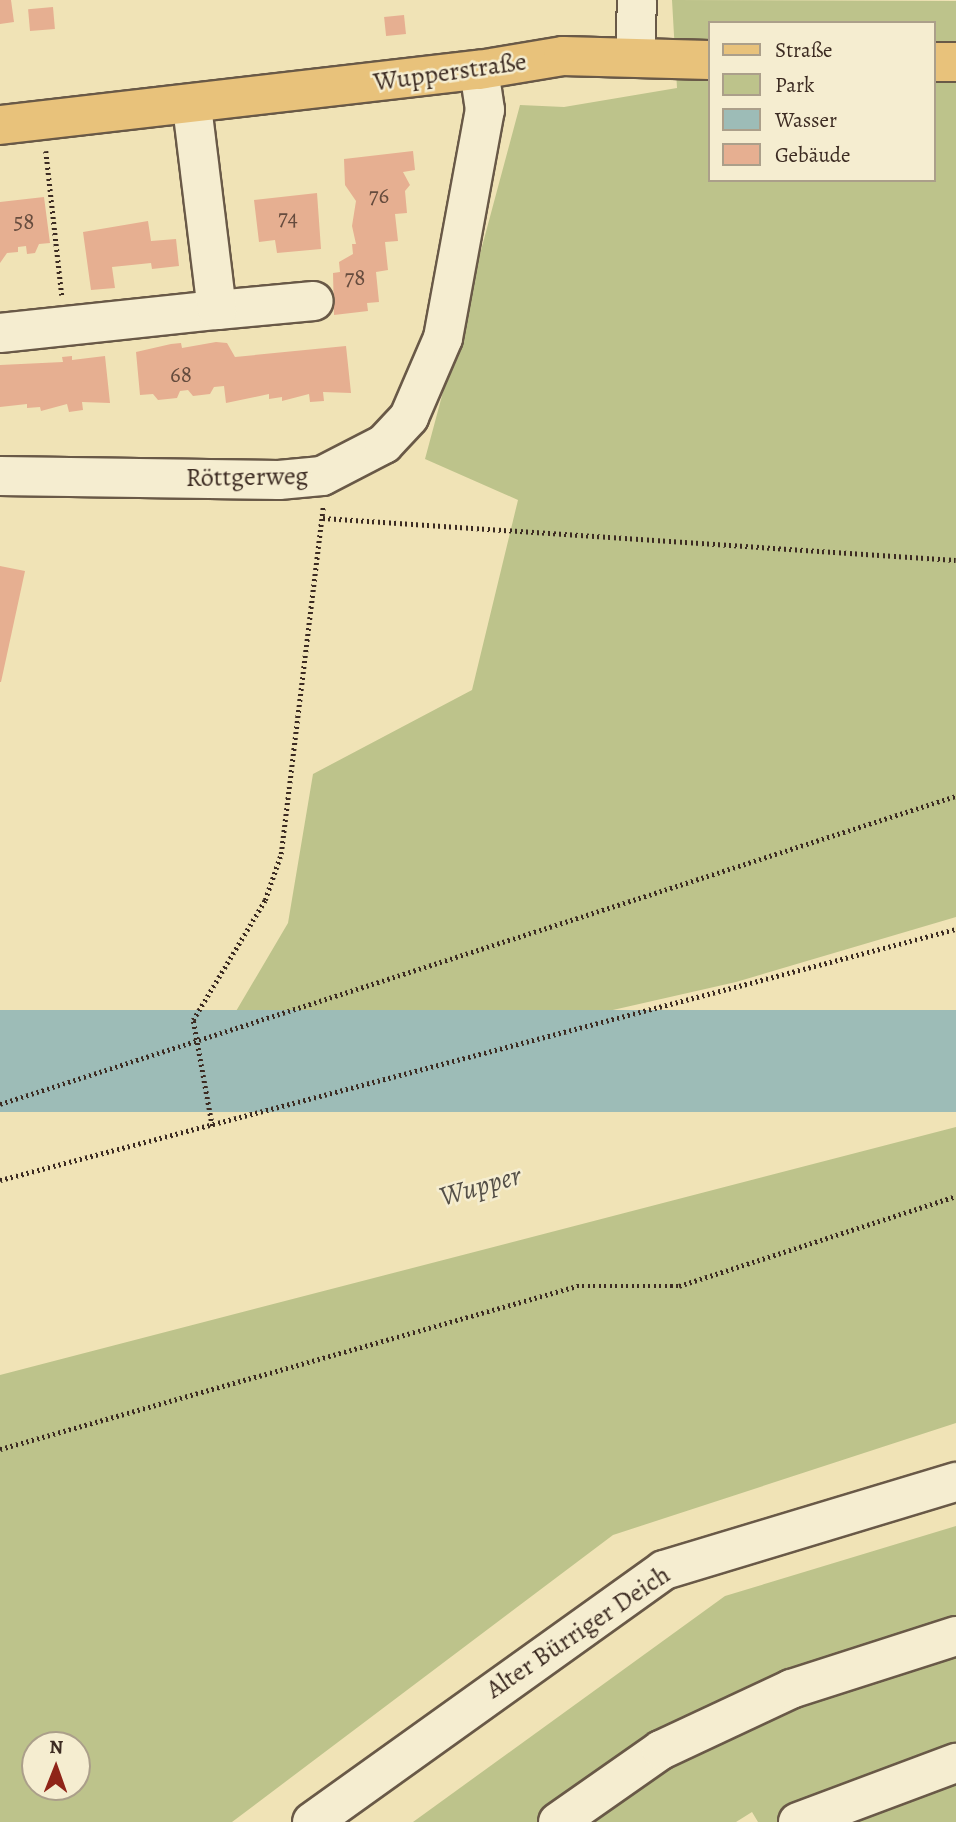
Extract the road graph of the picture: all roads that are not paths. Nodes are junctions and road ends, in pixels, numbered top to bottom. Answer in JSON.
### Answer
{"nodes":[{"id":1,"x":637,"y":0,"type":"edge"},
{"id":2,"x":635,"y":55,"type":"junction"},
{"id":3,"x":708,"y":60,"type":"edge"},
{"id":4,"x":935,"y":62,"type":"edge"},
{"id":5,"x":956,"y":62,"type":"edge"},
{"id":6,"x":480,"y":70,"type":"junction"},
{"id":7,"x":192,"y":105,"type":"junction"},
{"id":8,"x":0,"y":125,"type":"edge"},
{"id":9,"x":314,"y":301,"type":"dead end"},
{"id":10,"x":217,"y":310,"type":"junction"},
{"id":11,"x":0,"y":333,"type":"edge"},
{"id":12,"x":0,"y":476,"type":"edge"},
{"id":13,"x":956,"y":1482,"type":"edge"},
{"id":14,"x":956,"y":1636,"type":"edge"},
{"id":15,"x":956,"y":1763,"type":"edge"},
{"id":16,"x":312,"y":1822,"type":"edge"},
{"id":17,"x":558,"y":1822,"type":"edge"},
{"id":18,"x":799,"y":1822,"type":"edge"}],
"edges":[{"from":1,"to":2,"type":"street"},
{"from":2,"to":3,"type":"main road","name":"Wupperstraße"},
{"from":2,"to":6,"type":"main road","name":"Wupperstraße"},
{"from":4,"to":5,"type":"main road"},
{"from":6,"to":7,"type":"main road","name":"Wupperstraße"},
{"from":6,"to":12,"type":"street","name":"Röttgerweg"},
{"from":7,"to":8,"type":"main road","name":"Wupperstraße"},
{"from":7,"to":10,"type":"street"},
{"from":9,"to":10,"type":"street"},
{"from":10,"to":11,"type":"street"},
{"from":13,"to":16,"type":"street","name":"Alter Bürriger Deich"},
{"from":14,"to":17,"type":"street"},
{"from":15,"to":18,"type":"street"}]}
